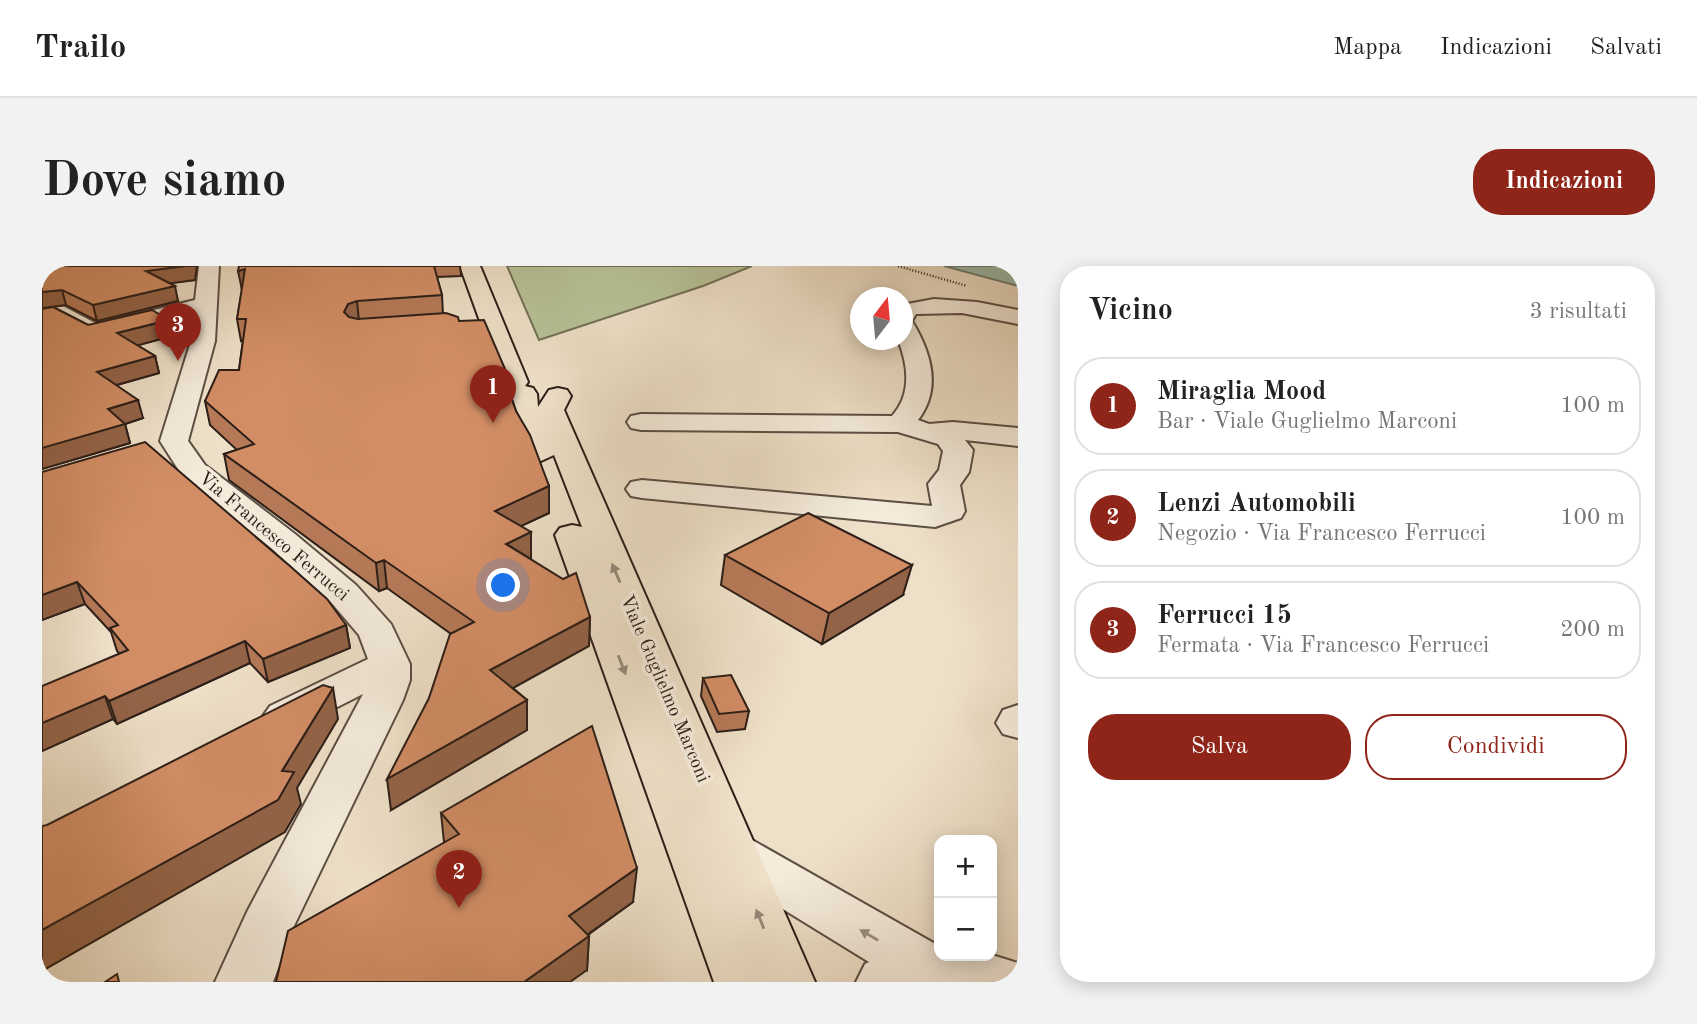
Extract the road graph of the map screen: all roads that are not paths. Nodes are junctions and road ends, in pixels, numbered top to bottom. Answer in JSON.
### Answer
{"nodes":[{"id":1,"x":209,"y":266,"type":"edge"},
{"id":2,"x":470,"y":266,"type":"edge"},
{"id":3,"x":486,"y":266,"type":"edge"},
{"id":4,"x":207,"y":304,"type":"junction"},
{"id":5,"x":913,"y":308,"type":"edge"},
{"id":6,"x":42,"y":317,"type":"edge"},
{"id":7,"x":1018,"y":317,"type":"edge"},
{"id":8,"x":913,"y":343,"type":"edge"},
{"id":9,"x":536,"y":381,"type":"junction"},
{"id":10,"x":641,"y":422,"type":"dead end"},
{"id":11,"x":900,"y":424,"type":"junction"},
{"id":12,"x":930,"y":432,"type":"junction"},
{"id":13,"x":1018,"y":437,"type":"edge"},
{"id":14,"x":642,"y":489,"type":"dead end"},
{"id":15,"x":390,"y":664,"type":"junction"},
{"id":16,"x":245,"y":737,"type":"edge"},
{"id":17,"x":734,"y":854,"type":"junction"},
{"id":18,"x":909,"y":977,"type":"edge"},
{"id":19,"x":244,"y":982,"type":"edge"},
{"id":20,"x":743,"y":982,"type":"edge"},
{"id":21,"x":786,"y":982,"type":"edge"},
{"id":22,"x":1000,"y":982,"type":"edge"}],
"edges":[{"from":1,"to":4,"type":"street","name":"Via Francesco Ferrucci"},
{"from":2,"to":9,"type":"main road","name":"Viale Guglielmo Marconi"},
{"from":3,"to":9,"type":"main road","name":"Viale Guglielmo Marconi"},
{"from":4,"to":6,"type":"street"},
{"from":4,"to":15,"type":"street","name":"Via Francesco Ferrucci"},
{"from":5,"to":7,"type":"street"},
{"from":8,"to":11,"type":"street"},
{"from":17,"to":9,"type":"main road","name":"Viale Guglielmo Marconi","one_way":true},
{"from":9,"to":20,"type":"main road","name":"Viale Guglielmo Marconi","one_way":true},
{"from":10,"to":11,"type":"street"},
{"from":11,"to":12,"type":"street"},
{"from":12,"to":13,"type":"street"},
{"from":12,"to":14,"type":"street"},
{"from":15,"to":16,"type":"street"},
{"from":15,"to":19,"type":"street"},
{"from":18,"to":17,"type":"street","one_way":true},
{"from":21,"to":17,"type":"main road","name":"Viale Guglielmo Marconi","one_way":true},
{"from":18,"to":22,"type":"street"}]}
